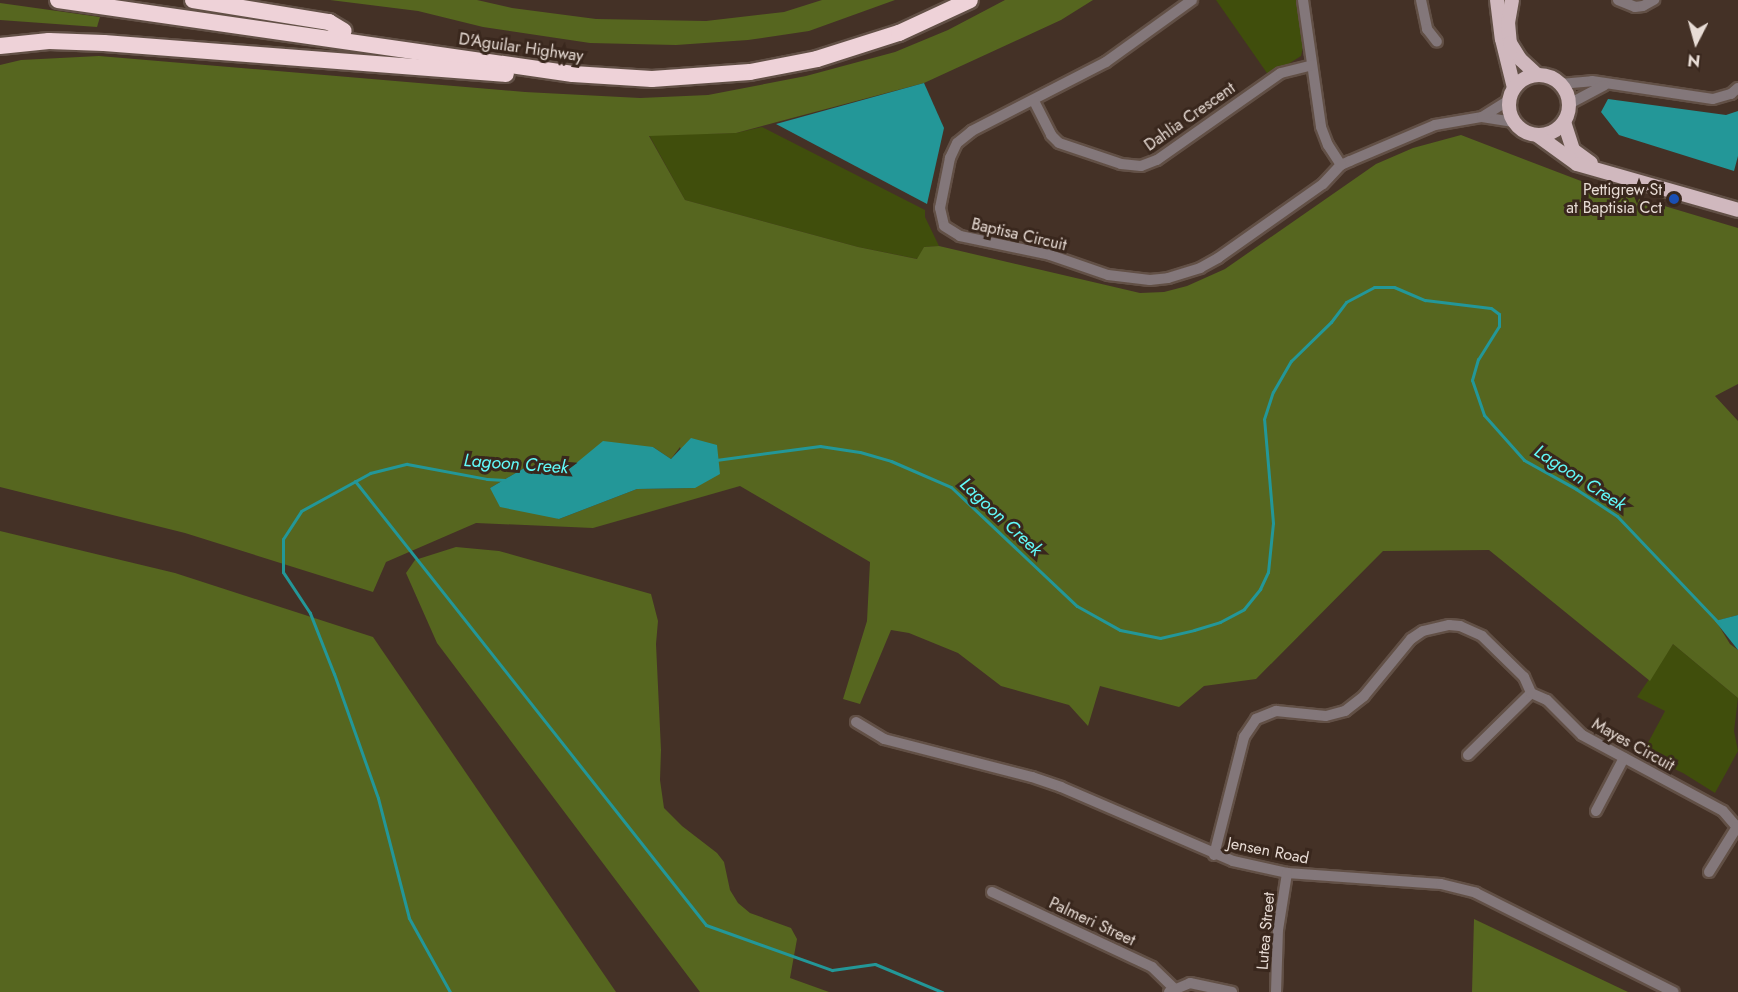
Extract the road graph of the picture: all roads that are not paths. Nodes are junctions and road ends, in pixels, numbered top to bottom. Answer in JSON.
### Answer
{"nodes":[{"id":1,"x":58,"y":0,"type":"edge"},
{"id":2,"x":125,"y":0,"type":"edge"},
{"id":3,"x":194,"y":0,"type":"edge"},
{"id":4,"x":951,"y":0,"type":"edge"},
{"id":5,"x":970,"y":0,"type":"edge"},
{"id":6,"x":1192,"y":0,"type":"edge"},
{"id":7,"x":1303,"y":0,"type":"edge"},
{"id":8,"x":1420,"y":0,"type":"edge"},
{"id":9,"x":1497,"y":0,"type":"edge"},
{"id":10,"x":1512,"y":0,"type":"edge"},
{"id":11,"x":1618,"y":0,"type":"edge"},
{"id":12,"x":1654,"y":0,"type":"edge"},
{"id":13,"x":344,"y":31,"type":"junction"},
{"id":14,"x":1437,"y":42,"type":"dead end"},
{"id":15,"x":0,"y":46,"type":"edge"},
{"id":16,"x":1312,"y":64,"type":"junction"},
{"id":17,"x":573,"y":74,"type":"junction"},
{"id":18,"x":1537,"y":75,"type":"junction"},
{"id":19,"x":1560,"y":84,"type":"junction"},
{"id":20,"x":1604,"y":85,"type":"junction"},
{"id":21,"x":1738,"y":88,"type":"edge"},
{"id":22,"x":1511,"y":94,"type":"junction"},
{"id":23,"x":1034,"y":101,"type":"junction"},
{"id":24,"x":1569,"y":104,"type":"junction"},
{"id":25,"x":1482,"y":117,"type":"junction"},
{"id":26,"x":1514,"y":122,"type":"junction"},
{"id":27,"x":1564,"y":122,"type":"junction"},
{"id":28,"x":1537,"y":135,"type":"junction"},
{"id":29,"x":1341,"y":165,"type":"junction"},
{"id":30,"x":1595,"y":167,"type":"junction"},
{"id":31,"x":1738,"y":210,"type":"edge"},
{"id":32,"x":1531,"y":693,"type":"junction"},
{"id":33,"x":856,"y":722,"type":"dead end"},
{"id":34,"x":1468,"y":755,"type":"dead end"},
{"id":35,"x":1624,"y":758,"type":"junction"},
{"id":36,"x":1596,"y":811,"type":"dead end"},
{"id":37,"x":1738,"y":828,"type":"edge"},
{"id":38,"x":1214,"y":855,"type":"junction"},
{"id":39,"x":1709,"y":872,"type":"dead end"},
{"id":40,"x":1287,"y":873,"type":"junction"},
{"id":41,"x":992,"y":892,"type":"dead end"},
{"id":42,"x":1172,"y":990,"type":"edge"},
{"id":43,"x":1232,"y":992,"type":"edge"},
{"id":44,"x":1276,"y":992,"type":"edge"},
{"id":45,"x":1674,"y":992,"type":"edge"}],
"edges":[{"from":1,"to":17,"type":"highway","name":"D'Aguilar Highway"},
{"from":2,"to":13,"type":"highway"},
{"from":3,"to":13,"type":"highway","name":"D'Aguilar Highway"},
{"from":4,"to":13,"type":"highway","name":"D'Aguilar Highway"},
{"from":5,"to":17,"type":"highway","name":"D'Aguilar Highway"},
{"from":6,"to":23,"type":"street","name":"Baptisa Circuit"},
{"from":7,"to":16,"type":"street"},
{"from":8,"to":14,"type":"street"},
{"from":9,"to":22,"type":"main road"},
{"from":10,"to":18,"type":"main road"},
{"from":11,"to":12,"type":"street"},
{"from":15,"to":17,"type":"highway"},
{"from":16,"to":23,"type":"street","name":"Dahlia Crescent"},
{"from":16,"to":29,"type":"street"},
{"from":18,"to":19,"type":"main road"},
{"from":18,"to":22,"type":"main road"},
{"from":19,"to":20,"type":"street"},
{"from":19,"to":24,"type":"main road"},
{"from":20,"to":21,"type":"street"},
{"from":20,"to":24,"type":"street"},
{"from":22,"to":25,"type":"street","name":"Baptisa Circuit"},
{"from":22,"to":26,"type":"main road"},
{"from":23,"to":29,"type":"street","name":"Baptisa Circuit"},
{"from":24,"to":27,"type":"main road"},
{"from":25,"to":26,"type":"street","name":"Baptisa Circuit"},
{"from":25,"to":29,"type":"street","name":"Baptisa Circuit"},
{"from":26,"to":28,"type":"main road"},
{"from":27,"to":28,"type":"main road"},
{"from":27,"to":30,"type":"main road"},
{"from":28,"to":30,"type":"main road"},
{"from":30,"to":31,"type":"main road"},
{"from":32,"to":34,"type":"street"},
{"from":32,"to":35,"type":"street","name":"Mayes Circuit"},
{"from":32,"to":38,"type":"street","name":"Mayes Circuit"},
{"from":33,"to":38,"type":"street","name":"Jensen Road"},
{"from":35,"to":36,"type":"street"},
{"from":35,"to":37,"type":"street","name":"Mayes Circuit"},
{"from":37,"to":39,"type":"street"},
{"from":38,"to":40,"type":"street","name":"Jensen Road"},
{"from":40,"to":44,"type":"street","name":"Lutea Street"},
{"from":40,"to":45,"type":"street","name":"Jensen Road"},
{"from":41,"to":42,"type":"street","name":"Palmeri Street"},
{"from":42,"to":43,"type":"street"}]}
